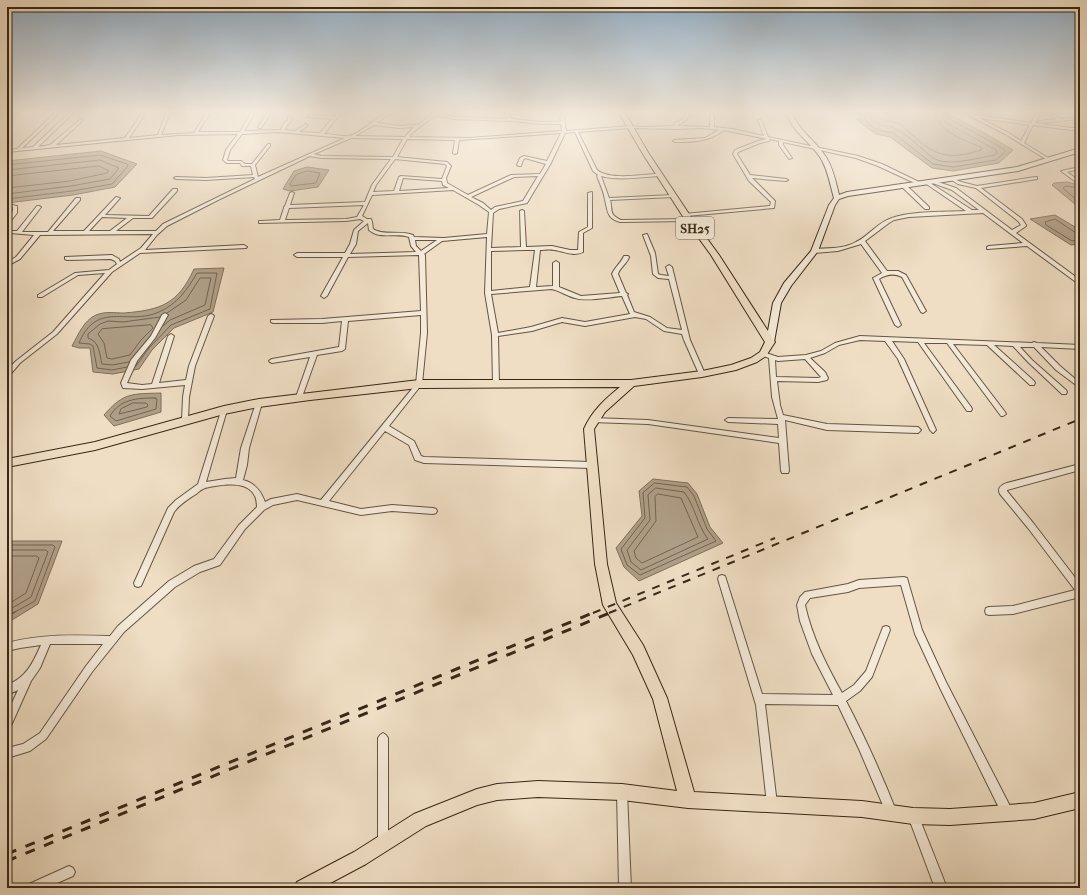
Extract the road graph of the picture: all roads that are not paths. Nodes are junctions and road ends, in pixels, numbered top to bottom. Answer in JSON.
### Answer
{"nodes":[{"id":1,"x":227,"y":155,"type":"edge"},
{"id":2,"x":261,"y":155,"type":"edge"},
{"id":3,"x":310,"y":155,"type":"joint"},
{"id":4,"x":396,"y":155,"type":"edge"},
{"id":5,"x":553,"y":155,"type":"edge"},
{"id":6,"x":587,"y":155,"type":"edge"},
{"id":7,"x":647,"y":155,"type":"edge"},
{"id":8,"x":736,"y":155,"type":"edge"},
{"id":9,"x":788,"y":155,"type":"edge"},
{"id":10,"x":820,"y":155,"type":"edge"},
{"id":11,"x":846,"y":155,"type":"edge"},
{"id":12,"x":1041,"y":155,"type":"edge"},
{"id":13,"x":1065,"y":155,"type":"edge"},
{"id":14,"x":394,"y":158,"type":"junction"},
{"id":15,"x":790,"y":158,"type":"dead end"},
{"id":16,"x":1049,"y":160,"type":"junction"},
{"id":17,"x":549,"y":163,"type":"junction"},
{"id":18,"x":253,"y":165,"type":"junction"},
{"id":19,"x":519,"y":165,"type":"dead end"},
{"id":20,"x":1080,"y":168,"type":"edge"},
{"id":21,"x":542,"y":175,"type":"junction"},
{"id":22,"x":659,"y":175,"type":"junction"},
{"id":23,"x":599,"y":176,"type":"junction"},
{"id":24,"x":748,"y":176,"type":"junction"},
{"id":25,"x":176,"y":178,"type":"dead end"},
{"id":26,"x":256,"y":178,"type":"junction"},
{"id":27,"x":1034,"y":178,"type":"dead end"},
{"id":28,"x":952,"y":179,"type":"junction"},
{"id":29,"x":444,"y":180,"type":"junction"},
{"id":30,"x":786,"y":180,"type":"dead end"},
{"id":31,"x":1076,"y":181,"type":"dead end"},
{"id":32,"x":926,"y":182,"type":"junction"},
{"id":33,"x":903,"y":185,"type":"junction"},
{"id":34,"x":976,"y":187,"type":"junction"},
{"id":35,"x":453,"y":189,"type":"junction"},
{"id":36,"x":176,"y":190,"type":"dead end"},
{"id":37,"x":292,"y":193,"type":"dead end"},
{"id":38,"x":396,"y":193,"type":"junction"},
{"id":39,"x":370,"y":194,"type":"junction"},
{"id":40,"x":590,"y":194,"type":"dead end"},
{"id":41,"x":673,"y":196,"type":"junction"},
{"id":42,"x":467,"y":197,"type":"junction"},
{"id":43,"x":118,"y":198,"type":"dead end"},
{"id":44,"x":837,"y":198,"type":"junction"},
{"id":45,"x":78,"y":199,"type":"dead end"},
{"id":46,"x":609,"y":202,"type":"junction"},
{"id":47,"x":367,"y":203,"type":"junction"},
{"id":48,"x":7,"y":205,"type":"edge"},
{"id":49,"x":39,"y":207,"type":"dead end"},
{"id":50,"x":286,"y":207,"type":"junction"},
{"id":51,"x":927,"y":208,"type":"dead end"},
{"id":52,"x":522,"y":211,"type":"dead end"},
{"id":53,"x":984,"y":211,"type":"junction"},
{"id":54,"x":491,"y":212,"type":"junction"},
{"id":55,"x":971,"y":212,"type":"junction"},
{"id":56,"x":101,"y":216,"type":"junction"},
{"id":57,"x":131,"y":217,"type":"junction"},
{"id":58,"x":688,"y":217,"type":"junction"},
{"id":59,"x":359,"y":218,"type":"junction"},
{"id":60,"x":351,"y":220,"type":"junction"},
{"id":61,"x":369,"y":220,"type":"junction"},
{"id":62,"x":261,"y":222,"type":"dead end"},
{"id":63,"x":282,"y":222,"type":"junction"},
{"id":64,"x":352,"y":227,"type":"dead end"},
{"id":65,"x":8,"y":230,"type":"edge"},
{"id":66,"x":112,"y":232,"type":"junction"},
{"id":67,"x":156,"y":232,"type":"junction"},
{"id":68,"x":1013,"y":232,"type":"junction"},
{"id":69,"x":18,"y":233,"type":"junction"},
{"id":70,"x":52,"y":233,"type":"junction"},
{"id":71,"x":85,"y":233,"type":"junction"},
{"id":72,"x":38,"y":234,"type":"junction"},
{"id":73,"x":489,"y":235,"type":"junction"},
{"id":74,"x":645,"y":235,"type":"dead end"},
{"id":75,"x":413,"y":238,"type":"junction"},
{"id":76,"x":444,"y":239,"type":"junction"},
{"id":77,"x":862,"y":241,"type":"junction"},
{"id":78,"x":1028,"y":244,"type":"junction"},
{"id":79,"x":244,"y":247,"type":"dead end"},
{"id":80,"x":538,"y":248,"type":"junction"},
{"id":81,"x":989,"y":248,"type":"dead end"},
{"id":82,"x":524,"y":249,"type":"junction"},
{"id":83,"x":488,"y":250,"type":"junction"},
{"id":84,"x":814,"y":251,"type":"junction"},
{"id":85,"x":138,"y":252,"type":"junction"},
{"id":86,"x":421,"y":253,"type":"junction"},
{"id":87,"x":298,"y":255,"type":"dead end"},
{"id":88,"x":346,"y":256,"type":"junction"},
{"id":89,"x":626,"y":257,"type":"dead end"},
{"id":90,"x":67,"y":258,"type":"dead end"},
{"id":91,"x":556,"y":263,"type":"dead end"},
{"id":92,"x":7,"y":264,"type":"edge"},
{"id":93,"x":119,"y":264,"type":"junction"},
{"id":94,"x":670,"y":267,"type":"dead end"},
{"id":95,"x":110,"y":271,"type":"junction"},
{"id":96,"x":885,"y":273,"type":"junction"},
{"id":97,"x":672,"y":278,"type":"junction"},
{"id":98,"x":1080,"y":283,"type":"edge"},
{"id":99,"x":533,"y":288,"type":"junction"},
{"id":100,"x":556,"y":288,"type":"junction"},
{"id":101,"x":488,"y":293,"type":"junction"},
{"id":102,"x":625,"y":294,"type":"junction"},
{"id":103,"x":40,"y":296,"type":"dead end"},
{"id":104,"x":324,"y":296,"type":"dead end"},
{"id":105,"x":923,"y":311,"type":"dead end"},
{"id":106,"x":424,"y":313,"type":"junction"},
{"id":107,"x":165,"y":315,"type":"dead end"},
{"id":108,"x":635,"y":315,"type":"junction"},
{"id":109,"x":211,"y":316,"type":"dead end"},
{"id":110,"x":345,"y":319,"type":"junction"},
{"id":111,"x":273,"y":321,"type":"dead end"},
{"id":112,"x":898,"y":325,"type":"dead end"},
{"id":113,"x":685,"y":332,"type":"junction"},
{"id":114,"x":495,"y":335,"type":"junction"},
{"id":115,"x":171,"y":336,"type":"dead end"},
{"id":116,"x":887,"y":339,"type":"junction"},
{"id":117,"x":920,"y":340,"type":"junction"},
{"id":118,"x":948,"y":341,"type":"junction"},
{"id":119,"x":770,"y":342,"type":"junction"},
{"id":120,"x":988,"y":343,"type":"junction"},
{"id":121,"x":1014,"y":344,"type":"junction"},
{"id":122,"x":1034,"y":344,"type":"junction"},
{"id":123,"x":1080,"y":346,"type":"edge"},
{"id":124,"x":314,"y":354,"type":"junction"},
{"id":125,"x":767,"y":356,"type":"junction"},
{"id":126,"x":806,"y":357,"type":"junction"},
{"id":127,"x":272,"y":361,"type":"dead end"},
{"id":128,"x":7,"y":374,"type":"edge"},
{"id":129,"x":702,"y":374,"type":"junction"},
{"id":130,"x":774,"y":379,"type":"junction"},
{"id":131,"x":189,"y":382,"type":"junction"},
{"id":132,"x":630,"y":383,"type":"junction"},
{"id":133,"x":1032,"y":383,"type":"dead end"},
{"id":134,"x":419,"y":384,"type":"junction"},
{"id":135,"x":496,"y":384,"type":"junction"},
{"id":136,"x":155,"y":385,"type":"junction"},
{"id":137,"x":1080,"y":386,"type":"edge"},
{"id":138,"x":1064,"y":392,"type":"dead end"},
{"id":139,"x":299,"y":397,"type":"junction"},
{"id":140,"x":259,"y":403,"type":"junction"},
{"id":141,"x":969,"y":409,"type":"dead end"},
{"id":142,"x":224,"y":410,"type":"junction"},
{"id":143,"x":1003,"y":414,"type":"dead end"},
{"id":144,"x":185,"y":420,"type":"junction"},
{"id":145,"x":592,"y":420,"type":"junction"},
{"id":146,"x":728,"y":420,"type":"dead end"},
{"id":147,"x":781,"y":420,"type":"junction"},
{"id":148,"x":384,"y":427,"type":"junction"},
{"id":149,"x":918,"y":430,"type":"dead end"},
{"id":150,"x":933,"y":430,"type":"dead end"},
{"id":151,"x":783,"y":441,"type":"junction"},
{"id":152,"x":7,"y":463,"type":"edge"},
{"id":153,"x":591,"y":465,"type":"junction"},
{"id":154,"x":1080,"y":467,"type":"edge"},
{"id":155,"x":785,"y":471,"type":"dead end"},
{"id":156,"x":239,"y":482,"type":"junction"},
{"id":157,"x":201,"y":486,"type":"junction"},
{"id":158,"x":323,"y":503,"type":"junction"},
{"id":159,"x":261,"y":508,"type":"junction"},
{"id":160,"x":433,"y":511,"type":"dead end"},
{"id":161,"x":722,"y":578,"type":"dead end"},
{"id":162,"x":138,"y":583,"type":"dead end"},
{"id":163,"x":1080,"y":592,"type":"edge"},
{"id":164,"x":989,"y":611,"type":"dead end"},
{"id":165,"x":886,"y":630,"type":"dead end"},
{"id":166,"x":112,"y":640,"type":"junction"},
{"id":167,"x":47,"y":641,"type":"junction"},
{"id":168,"x":7,"y":647,"type":"edge"},
{"id":169,"x":27,"y":681,"type":"junction"},
{"id":170,"x":7,"y":690,"type":"edge"},
{"id":171,"x":759,"y":699,"type":"junction"},
{"id":172,"x":840,"y":700,"type":"junction"},
{"id":173,"x":7,"y":726,"type":"edge"},
{"id":174,"x":383,"y":738,"type":"dead end"},
{"id":175,"x":7,"y":753,"type":"edge"},
{"id":176,"x":622,"y":792,"type":"junction"},
{"id":177,"x":688,"y":800,"type":"junction"},
{"id":178,"x":1080,"y":800,"type":"edge"},
{"id":179,"x":772,"y":804,"type":"junction"},
{"id":180,"x":892,"y":813,"type":"junction"},
{"id":181,"x":1008,"y":813,"type":"junction"},
{"id":182,"x":914,"y":816,"type":"junction"},
{"id":183,"x":383,"y":844,"type":"junction"},
{"id":184,"x":69,"y":872,"type":"dead end"},
{"id":185,"x":33,"y":888,"type":"edge"},
{"id":186,"x":303,"y":888,"type":"edge"},
{"id":187,"x":625,"y":888,"type":"edge"},
{"id":188,"x":941,"y":888,"type":"edge"}],
"edges":[{"from":1,"to":18,"type":"street"},
{"from":2,"to":18,"type":"street"},
{"from":3,"to":14,"type":"street"},
{"from":3,"to":26,"type":"street"},
{"from":4,"to":14,"type":"street"},
{"from":5,"to":17,"type":"street"},
{"from":6,"to":23,"type":"street"},
{"from":7,"to":22,"type":"main road","number":"SH25"},
{"from":8,"to":24,"type":"street"},
{"from":9,"to":15,"type":"street"},
{"from":10,"to":44,"type":"main road"},
{"from":11,"to":32,"type":"street"},
{"from":12,"to":16,"type":"street"},
{"from":13,"to":16,"type":"main road"},
{"from":14,"to":29,"type":"street"},
{"from":14,"to":39,"type":"street"},
{"from":16,"to":28,"type":"main road"},
{"from":17,"to":19,"type":"street"},
{"from":17,"to":21,"type":"street"},
{"from":18,"to":26,"type":"street"},
{"from":20,"to":31,"type":"street"},
{"from":21,"to":42,"type":"street"},
{"from":21,"to":54,"type":"street"},
{"from":22,"to":23,"type":"street"},
{"from":22,"to":41,"type":"main road","number":"SH25"},
{"from":23,"to":46,"type":"street"},
{"from":24,"to":30,"type":"street"},
{"from":24,"to":58,"type":"street"},
{"from":25,"to":26,"type":"street"},
{"from":26,"to":67,"type":"street"},
{"from":27,"to":34,"type":"street"},
{"from":28,"to":32,"type":"main road"},
{"from":28,"to":34,"type":"street"},
{"from":29,"to":35,"type":"street"},
{"from":29,"to":38,"type":"street"},
{"from":32,"to":33,"type":"main road"},
{"from":32,"to":53,"type":"street"},
{"from":32,"to":55,"type":"street"},
{"from":33,"to":44,"type":"main road"},
{"from":33,"to":51,"type":"street"},
{"from":34,"to":68,"type":"street"},
{"from":35,"to":38,"type":"street"},
{"from":35,"to":42,"type":"street"},
{"from":36,"to":57,"type":"street"},
{"from":37,"to":50,"type":"street"},
{"from":38,"to":39,"type":"street"},
{"from":39,"to":47,"type":"street"},
{"from":40,"to":80,"type":"street"},
{"from":41,"to":46,"type":"street"},
{"from":41,"to":58,"type":"main road","number":"SH25"},
{"from":42,"to":54,"type":"street"},
{"from":43,"to":56,"type":"street"},
{"from":44,"to":84,"type":"main road"},
{"from":45,"to":70,"type":"street"},
{"from":46,"to":58,"type":"street"},
{"from":47,"to":50,"type":"street"},
{"from":47,"to":59,"type":"street"},
{"from":48,"to":65,"type":"street"},
{"from":49,"to":69,"type":"street"},
{"from":50,"to":63,"type":"street"},
{"from":52,"to":82,"type":"street"},
{"from":53,"to":55,"type":"street"},
{"from":53,"to":68,"type":"street"},
{"from":54,"to":73,"type":"street"},
{"from":55,"to":77,"type":"street"},
{"from":56,"to":57,"type":"street"},
{"from":56,"to":71,"type":"street"},
{"from":57,"to":66,"type":"street"},
{"from":58,"to":119,"type":"main road","number":"SH25"},
{"from":59,"to":60,"type":"street"},
{"from":59,"to":61,"type":"street"},
{"from":60,"to":63,"type":"street"},
{"from":60,"to":64,"type":"street"},
{"from":61,"to":75,"type":"street"},
{"from":61,"to":88,"type":"street"},
{"from":62,"to":63,"type":"street"},
{"from":65,"to":69,"type":"street"},
{"from":66,"to":67,"type":"street"},
{"from":66,"to":71,"type":"street"},
{"from":67,"to":85,"type":"street"},
{"from":68,"to":78,"type":"street"},
{"from":69,"to":72,"type":"street"},
{"from":70,"to":71,"type":"street"},
{"from":70,"to":72,"type":"street"},
{"from":72,"to":92,"type":"street"},
{"from":73,"to":76,"type":"street"},
{"from":73,"to":83,"type":"street"},
{"from":74,"to":97,"type":"street"},
{"from":75,"to":76,"type":"street"},
{"from":75,"to":86,"type":"street"},
{"from":76,"to":86,"type":"street"},
{"from":77,"to":84,"type":"street"},
{"from":77,"to":96,"type":"street"},
{"from":78,"to":81,"type":"street"},
{"from":78,"to":98,"type":"street"},
{"from":79,"to":85,"type":"street"},
{"from":80,"to":82,"type":"street"},
{"from":80,"to":99,"type":"street"},
{"from":82,"to":83,"type":"street"},
{"from":83,"to":101,"type":"street"},
{"from":84,"to":119,"type":"main road"},
{"from":85,"to":93,"type":"street"},
{"from":86,"to":88,"type":"street"},
{"from":86,"to":106,"type":"street"},
{"from":87,"to":88,"type":"street"},
{"from":88,"to":104,"type":"street"},
{"from":89,"to":102,"type":"street"},
{"from":90,"to":93,"type":"street"},
{"from":91,"to":100,"type":"street"},
{"from":93,"to":95,"type":"street"},
{"from":94,"to":97,"type":"street"},
{"from":95,"to":103,"type":"street"},
{"from":95,"to":128,"type":"street"},
{"from":96,"to":105,"type":"street"},
{"from":96,"to":112,"type":"street"},
{"from":97,"to":113,"type":"street"},
{"from":99,"to":100,"type":"street"},
{"from":99,"to":101,"type":"street"},
{"from":100,"to":102,"type":"street"},
{"from":101,"to":114,"type":"street"},
{"from":102,"to":108,"type":"street"},
{"from":106,"to":110,"type":"street"},
{"from":106,"to":134,"type":"street"},
{"from":107,"to":136,"type":"street"},
{"from":108,"to":113,"type":"street"},
{"from":108,"to":114,"type":"street"},
{"from":109,"to":131,"type":"street"},
{"from":110,"to":111,"type":"street"},
{"from":110,"to":124,"type":"street"},
{"from":113,"to":129,"type":"street"},
{"from":114,"to":135,"type":"street"},
{"from":115,"to":136,"type":"street"},
{"from":116,"to":117,"type":"street"},
{"from":116,"to":126,"type":"street"},
{"from":116,"to":150,"type":"street"},
{"from":117,"to":118,"type":"street"},
{"from":117,"to":141,"type":"street"},
{"from":118,"to":120,"type":"street"},
{"from":118,"to":143,"type":"street"},
{"from":119,"to":125,"type":"main road"},
{"from":120,"to":121,"type":"street"},
{"from":120,"to":133,"type":"street"},
{"from":121,"to":122,"type":"street"},
{"from":121,"to":138,"type":"street"},
{"from":122,"to":123,"type":"street"},
{"from":122,"to":137,"type":"street"},
{"from":124,"to":127,"type":"street"},
{"from":124,"to":139,"type":"street"},
{"from":125,"to":126,"type":"street"},
{"from":125,"to":129,"type":"main road"},
{"from":125,"to":130,"type":"street"},
{"from":126,"to":130,"type":"street"},
{"from":129,"to":132,"type":"main road"},
{"from":130,"to":147,"type":"street"},
{"from":131,"to":136,"type":"street"},
{"from":131,"to":144,"type":"street"},
{"from":132,"to":135,"type":"main road"},
{"from":132,"to":145,"type":"main road"},
{"from":134,"to":135,"type":"main road"},
{"from":134,"to":139,"type":"main road"},
{"from":134,"to":148,"type":"street"},
{"from":139,"to":140,"type":"main road"},
{"from":140,"to":142,"type":"main road"},
{"from":140,"to":156,"type":"street"},
{"from":142,"to":144,"type":"main road"},
{"from":142,"to":157,"type":"street"},
{"from":144,"to":152,"type":"main road"},
{"from":145,"to":151,"type":"street"},
{"from":145,"to":153,"type":"main road"},
{"from":146,"to":147,"type":"street"},
{"from":147,"to":149,"type":"street"},
{"from":147,"to":151,"type":"street"},
{"from":148,"to":153,"type":"street"},
{"from":148,"to":158,"type":"street"},
{"from":151,"to":155,"type":"street"},
{"from":153,"to":177,"type":"main road"},
{"from":154,"to":163,"type":"street"},
{"from":156,"to":157,"type":"street"},
{"from":156,"to":159,"type":"street"},
{"from":157,"to":162,"type":"street"},
{"from":158,"to":159,"type":"street"},
{"from":158,"to":160,"type":"street"},
{"from":159,"to":166,"type":"street"},
{"from":161,"to":171,"type":"street"},
{"from":163,"to":164,"type":"street"},
{"from":165,"to":172,"type":"street"},
{"from":166,"to":167,"type":"street"},
{"from":166,"to":175,"type":"street"},
{"from":167,"to":168,"type":"street"},
{"from":167,"to":169,"type":"street"},
{"from":169,"to":170,"type":"street"},
{"from":169,"to":173,"type":"street"},
{"from":171,"to":172,"type":"street"},
{"from":171,"to":179,"type":"street"},
{"from":172,"to":180,"type":"street"},
{"from":172,"to":181,"type":"street"},
{"from":174,"to":183,"type":"street"},
{"from":176,"to":177,"type":"main road"},
{"from":176,"to":183,"type":"main road"},
{"from":176,"to":187,"type":"street"},
{"from":177,"to":179,"type":"main road"},
{"from":178,"to":181,"type":"main road"},
{"from":179,"to":180,"type":"main road"},
{"from":180,"to":182,"type":"main road"},
{"from":181,"to":182,"type":"main road"},
{"from":182,"to":188,"type":"street"},
{"from":183,"to":186,"type":"main road"},
{"from":184,"to":185,"type":"street"}]}
